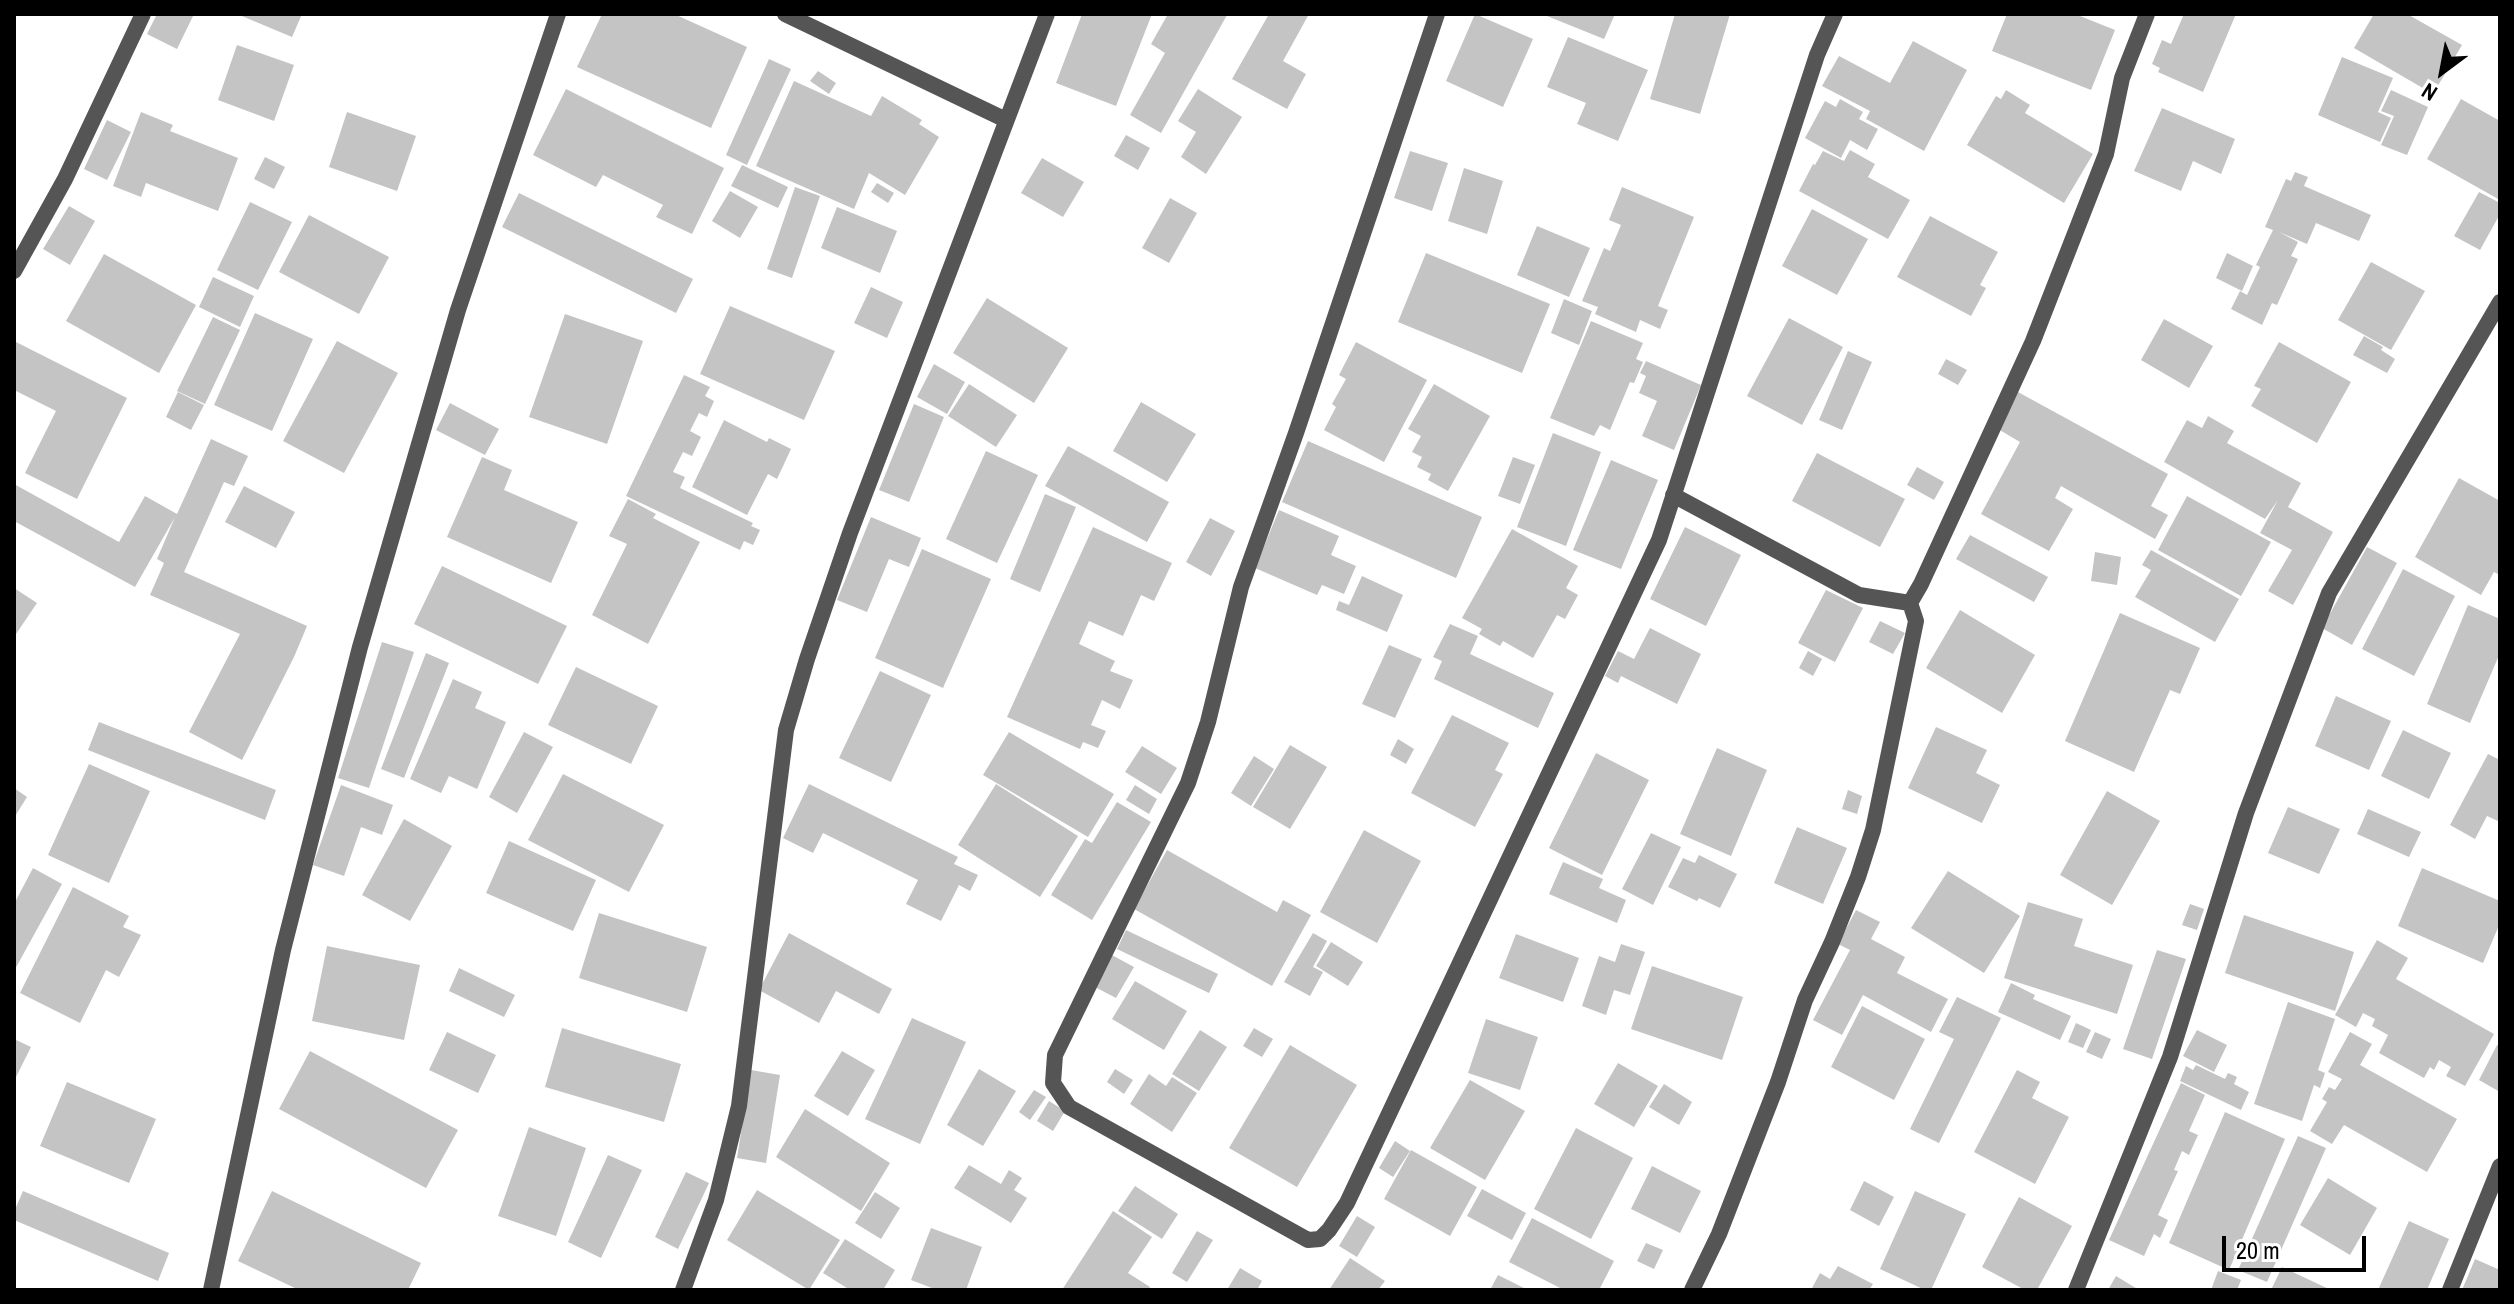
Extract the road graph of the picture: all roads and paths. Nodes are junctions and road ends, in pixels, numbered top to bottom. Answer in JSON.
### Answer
{"nodes":[{"id":1,"x":143,"y":14,"type":"edge"},
{"id":2,"x":558,"y":14,"type":"edge"},
{"id":3,"x":785,"y":14,"type":"edge"},
{"id":4,"x":1047,"y":14,"type":"edge"},
{"id":5,"x":1437,"y":14,"type":"edge"},
{"id":6,"x":1835,"y":14,"type":"edge"},
{"id":7,"x":2147,"y":14,"type":"edge"},
{"id":8,"x":1006,"y":120,"type":"junction"},
{"id":9,"x":14,"y":271,"type":"edge"},
{"id":10,"x":2500,"y":302,"type":"edge"},
{"id":11,"x":1673,"y":495,"type":"junction"},
{"id":12,"x":1910,"y":603,"type":"junction"},
{"id":13,"x":2500,"y":1166,"type":"edge"},
{"id":14,"x":211,"y":1290,"type":"edge"},
{"id":15,"x":683,"y":1290,"type":"edge"},
{"id":16,"x":1692,"y":1290,"type":"edge"},
{"id":17,"x":2076,"y":1290,"type":"edge"},
{"id":18,"x":2450,"y":1290,"type":"edge"}],
"edges":[{"from":1,"to":9,"type":"street"},
{"from":2,"to":14,"type":"street"},
{"from":3,"to":8,"type":"street"},
{"from":4,"to":8,"type":"street"},
{"from":5,"to":11,"type":"street"},
{"from":6,"to":11,"type":"street"},
{"from":7,"to":12,"type":"street"},
{"from":8,"to":15,"type":"street"},
{"from":10,"to":17,"type":"street"},
{"from":11,"to":12,"type":"street"},
{"from":12,"to":16,"type":"street"},
{"from":13,"to":18,"type":"street"}]}
